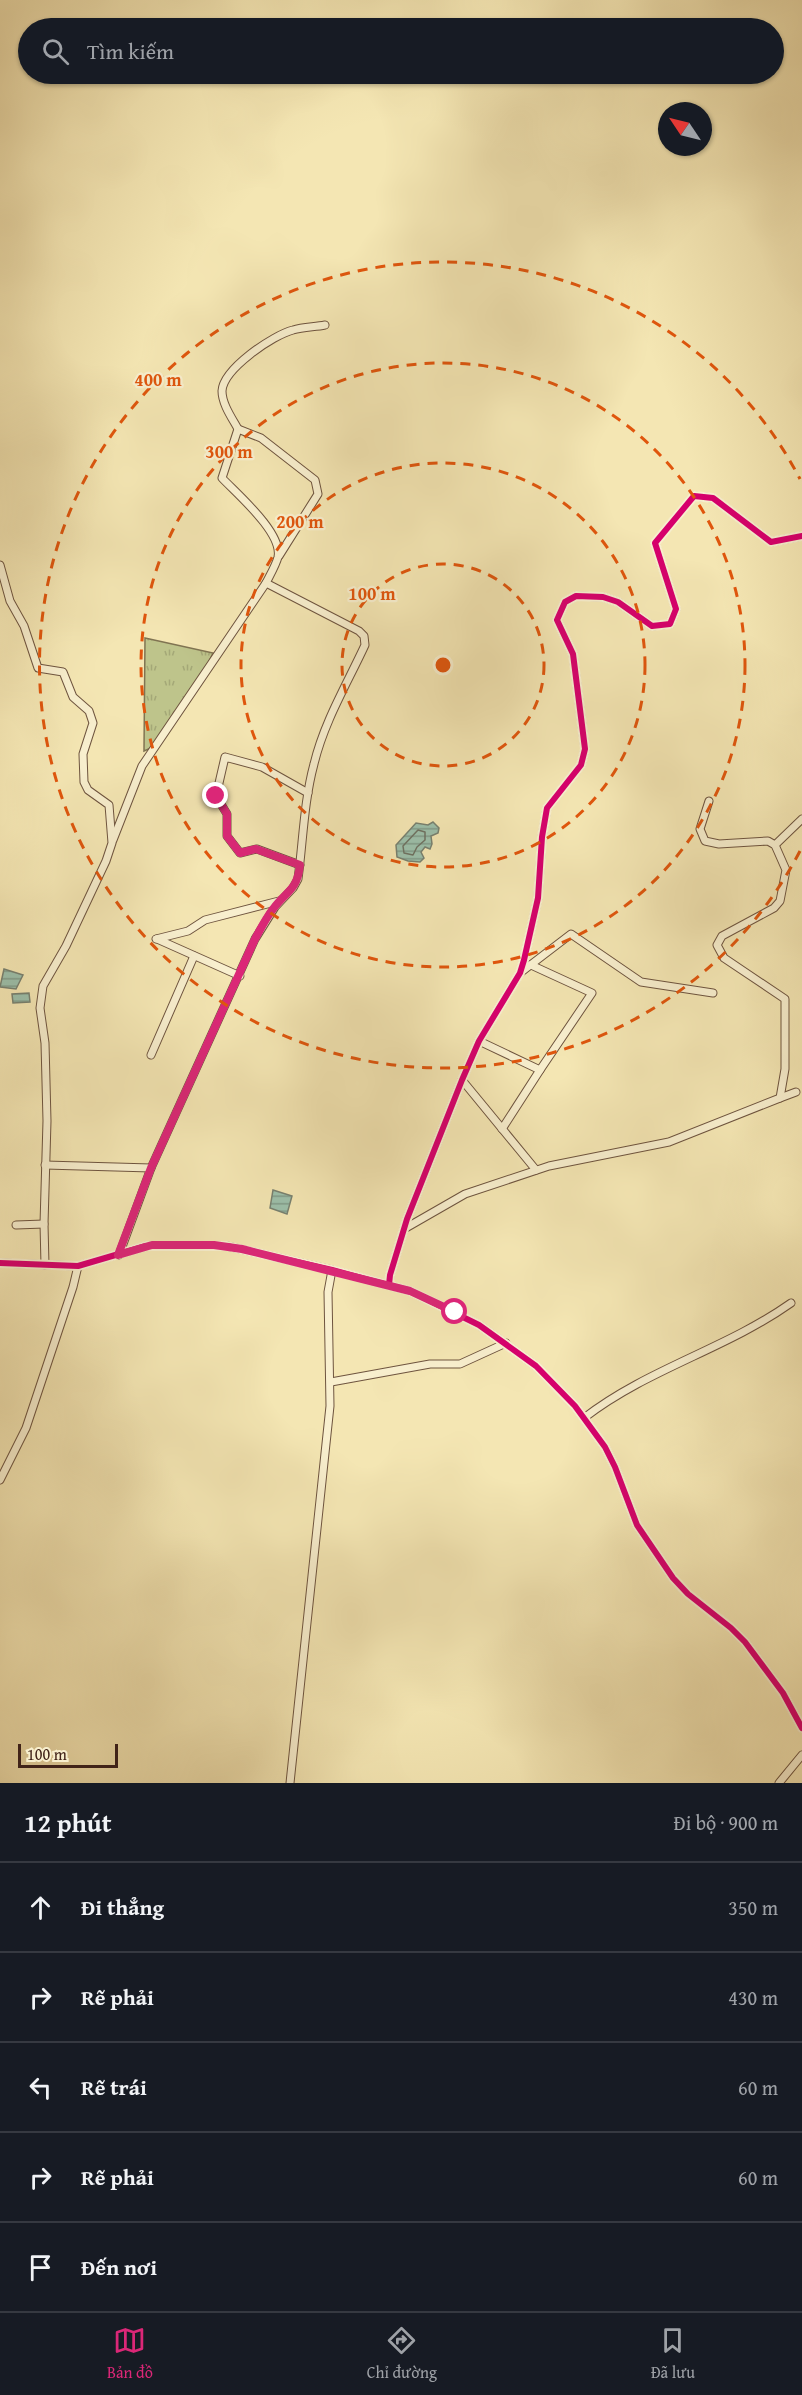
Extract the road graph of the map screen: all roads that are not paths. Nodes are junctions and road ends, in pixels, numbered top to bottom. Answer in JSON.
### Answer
{"nodes":[{"id":1,"x":325,"y":325,"type":"dead end"},
{"id":2,"x":238,"y":429,"type":"junction"},
{"id":3,"x":802,"y":536,"type":"edge"},
{"id":4,"x":279,"y":556,"type":"junction"},
{"id":5,"x":0,"y":565,"type":"edge"},
{"id":6,"x":266,"y":583,"type":"junction"},
{"id":7,"x":308,"y":793,"type":"junction"},
{"id":8,"x":709,"y":801,"type":"dead end"},
{"id":9,"x":802,"y":819,"type":"edge"},
{"id":10,"x":112,"y":843,"type":"junction"},
{"id":11,"x":775,"y":845,"type":"junction"},
{"id":12,"x":300,"y":865,"type":"junction"},
{"id":13,"x":281,"y":901,"type":"junction"},
{"id":14,"x":195,"y":956,"type":"junction"},
{"id":15,"x":531,"y":965,"type":"junction"},
{"id":16,"x":519,"y":973,"type":"junction"},
{"id":17,"x":240,"y":976,"type":"junction"},
{"id":18,"x":713,"y":993,"type":"dead end"},
{"id":19,"x":479,"y":1041,"type":"junction"},
{"id":20,"x":151,"y":1055,"type":"dead end"},
{"id":21,"x":540,"y":1070,"type":"junction"},
{"id":22,"x":462,"y":1080,"type":"junction"},
{"id":23,"x":796,"y":1092,"type":"dead end"},
{"id":24,"x":780,"y":1098,"type":"junction"},
{"id":25,"x":502,"y":1129,"type":"junction"},
{"id":26,"x":45,"y":1165,"type":"junction"},
{"id":27,"x":151,"y":1168,"type":"junction"},
{"id":28,"x":536,"y":1170,"type":"junction"},
{"id":29,"x":44,"y":1224,"type":"junction"},
{"id":30,"x":16,"y":1225,"type":"dead end"},
{"id":31,"x":404,"y":1229,"type":"junction"},
{"id":32,"x":118,"y":1255,"type":"junction"},
{"id":33,"x":0,"y":1263,"type":"edge"},
{"id":34,"x":45,"y":1265,"type":"junction"},
{"id":35,"x":78,"y":1266,"type":"junction"},
{"id":36,"x":332,"y":1270,"type":"junction"},
{"id":37,"x":389,"y":1285,"type":"junction"},
{"id":38,"x":791,"y":1303,"type":"dead end"},
{"id":39,"x":506,"y":1343,"type":"junction"},
{"id":40,"x":331,"y":1382,"type":"junction"},
{"id":41,"x":584,"y":1418,"type":"junction"},
{"id":42,"x":0,"y":1480,"type":"edge"},
{"id":43,"x":802,"y":1728,"type":"edge"},
{"id":44,"x":802,"y":1755,"type":"edge"},
{"id":45,"x":290,"y":1783,"type":"edge"},
{"id":46,"x":779,"y":1783,"type":"edge"}],
"edges":[{"from":1,"to":2,"type":"street"},
{"from":2,"to":4,"type":"street"},
{"from":2,"to":4,"type":"street"},
{"from":3,"to":16,"type":"street"},
{"from":4,"to":6,"type":"street"},
{"from":5,"to":10,"type":"street"},
{"from":6,"to":7,"type":"street"},
{"from":6,"to":10,"type":"street"},
{"from":7,"to":12,"type":"street"},
{"from":7,"to":12,"type":"street"},
{"from":8,"to":11,"type":"street"},
{"from":9,"to":11,"type":"street"},
{"from":10,"to":26,"type":"street"},
{"from":11,"to":24,"type":"street"},
{"from":12,"to":13,"type":"street"},
{"from":13,"to":14,"type":"street"},
{"from":13,"to":17,"type":"street"},
{"from":14,"to":17,"type":"street"},
{"from":14,"to":20,"type":"street"},
{"from":15,"to":16,"type":"street"},
{"from":15,"to":18,"type":"street"},
{"from":15,"to":21,"type":"street"},
{"from":16,"to":19,"type":"street"},
{"from":17,"to":27,"type":"street"},
{"from":19,"to":21,"type":"street"},
{"from":19,"to":22,"type":"street"},
{"from":21,"to":25,"type":"street"},
{"from":22,"to":25,"type":"street"},
{"from":22,"to":31,"type":"street"},
{"from":23,"to":24,"type":"street"},
{"from":24,"to":28,"type":"street"},
{"from":25,"to":28,"type":"street"},
{"from":26,"to":27,"type":"street"},
{"from":26,"to":29,"type":"street"},
{"from":27,"to":32,"type":"street"},
{"from":28,"to":31,"type":"street"},
{"from":29,"to":30,"type":"street"},
{"from":29,"to":34,"type":"street"},
{"from":31,"to":37,"type":"street"},
{"from":32,"to":35,"type":"street"},
{"from":32,"to":36,"type":"street"},
{"from":33,"to":34,"type":"street"},
{"from":34,"to":35,"type":"street"},
{"from":35,"to":42,"type":"street"},
{"from":36,"to":37,"type":"street"},
{"from":36,"to":40,"type":"street"},
{"from":37,"to":39,"type":"street"},
{"from":38,"to":41,"type":"street"},
{"from":39,"to":40,"type":"street"},
{"from":39,"to":41,"type":"street"},
{"from":40,"to":45,"type":"street"},
{"from":41,"to":43,"type":"street"},
{"from":44,"to":46,"type":"street"}]}
